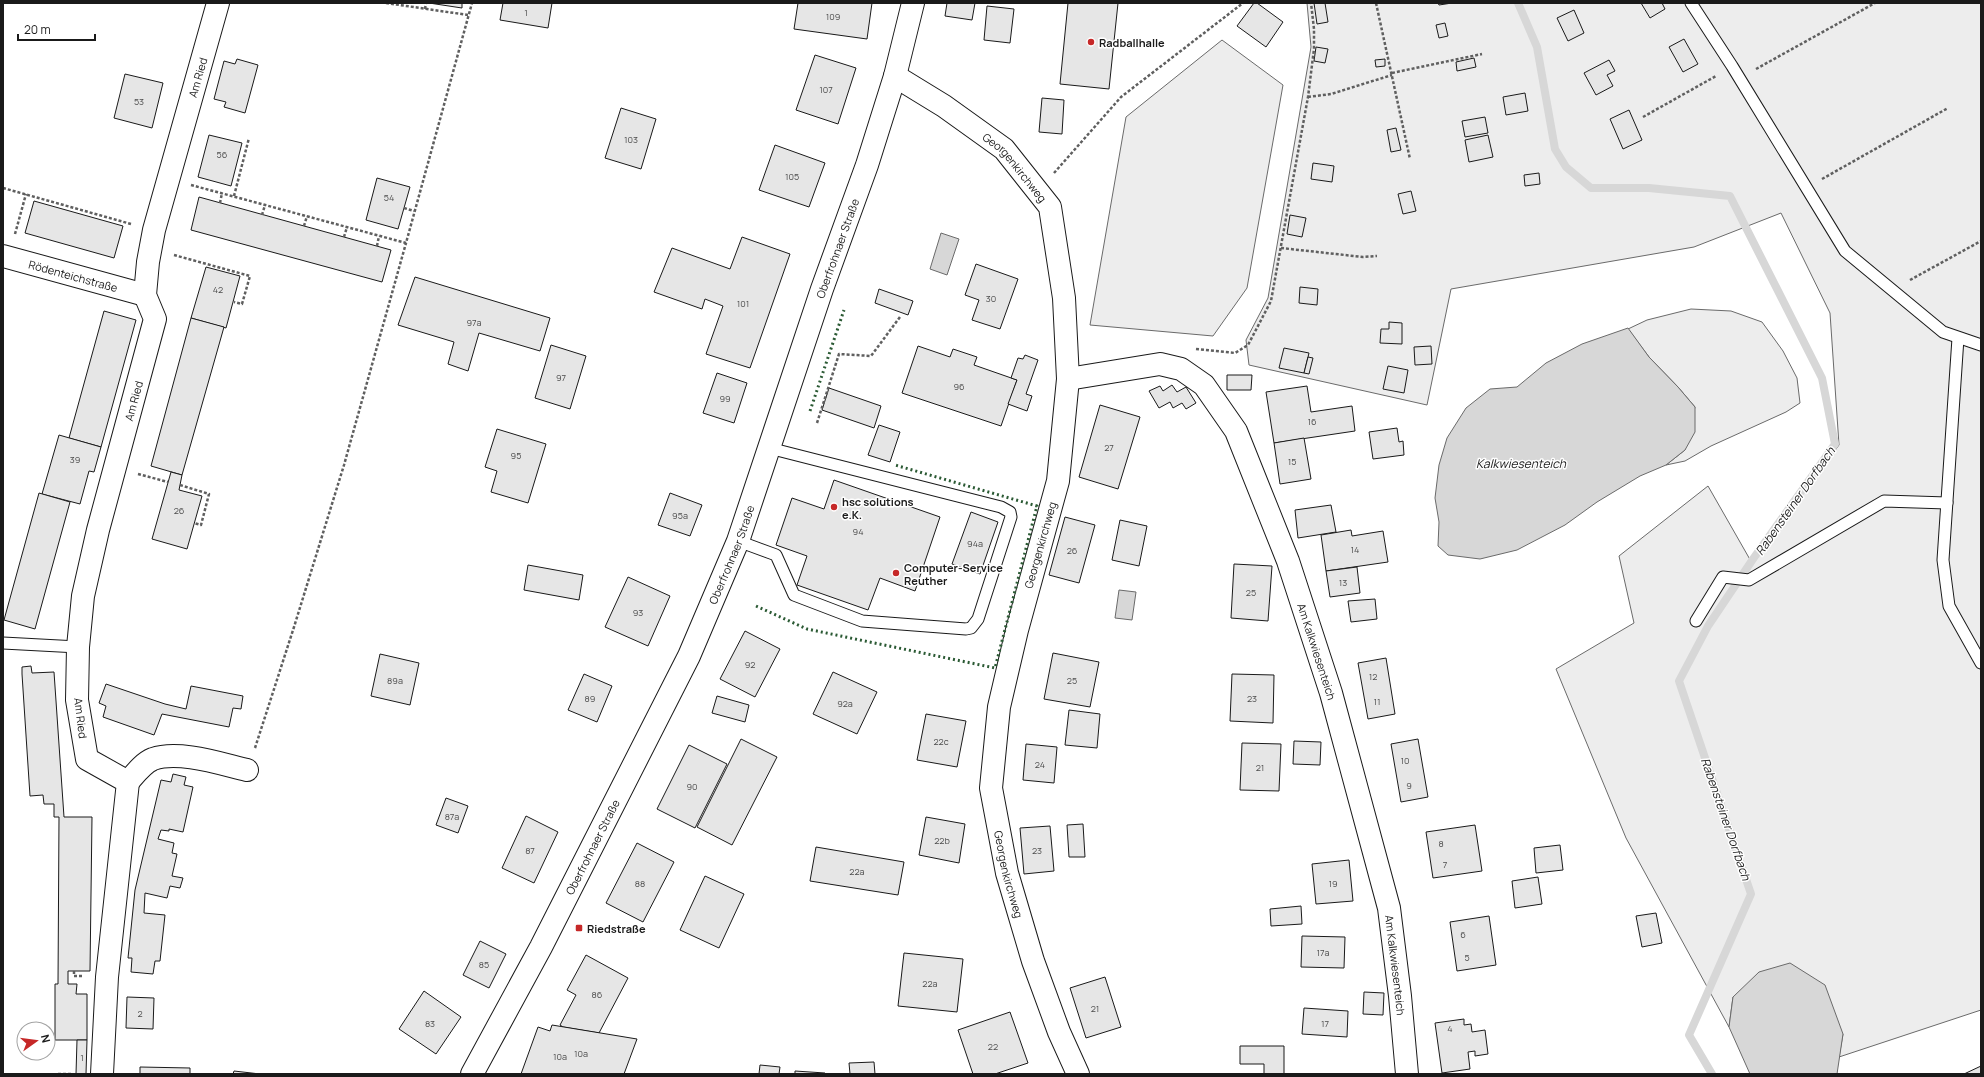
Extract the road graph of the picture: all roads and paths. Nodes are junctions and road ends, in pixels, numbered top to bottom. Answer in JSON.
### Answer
{"nodes":[{"id":1,"x":218,"y":3,"type":"edge"},
{"id":2,"x":386,"y":3,"type":"edge"},
{"id":3,"x":426,"y":3,"type":"edge"},
{"id":4,"x":472,"y":3,"type":"edge"},
{"id":5,"x":913,"y":3,"type":"edge"},
{"id":6,"x":1243,"y":3,"type":"edge"},
{"id":7,"x":1311,"y":3,"type":"edge"},
{"id":8,"x":1376,"y":3,"type":"edge"},
{"id":9,"x":1691,"y":3,"type":"edge"},
{"id":10,"x":1875,"y":3,"type":"edge"},
{"id":11,"x":425,"y":9,"type":"junction"},
{"id":12,"x":468,"y":15,"type":"junction"},
{"id":13,"x":1482,"y":54,"type":"dead end"},
{"id":14,"x":1732,"y":66,"type":"junction"},
{"id":15,"x":1392,"y":74,"type":"junction"},
{"id":16,"x":895,"y":76,"type":"junction"},
{"id":17,"x":1739,"y":78,"type":"junction"},
{"id":18,"x":1308,"y":97,"type":"junction"},
{"id":19,"x":1948,"y":108,"type":"dead end"},
{"id":20,"x":1643,"y":117,"type":"dead end"},
{"id":21,"x":249,"y":138,"type":"dead end"},
{"id":22,"x":1410,"y":159,"type":"dead end"},
{"id":23,"x":237,"y":165,"type":"dead end"},
{"id":24,"x":242,"y":166,"type":"junction"},
{"id":25,"x":170,"y":179,"type":"junction"},
{"id":26,"x":3,"y":188,"type":"edge"},
{"id":27,"x":1806,"y":188,"type":"junction"},
{"id":28,"x":1038,"y":192,"type":"junction"},
{"id":29,"x":222,"y":193,"type":"junction"},
{"id":30,"x":26,"y":194,"type":"junction"},
{"id":31,"x":234,"y":196,"type":"junction"},
{"id":32,"x":57,"y":203,"type":"junction"},
{"id":33,"x":220,"y":203,"type":"dead end"},
{"id":34,"x":265,"y":205,"type":"junction"},
{"id":35,"x":55,"y":207,"type":"dead end"},
{"id":36,"x":404,"y":208,"type":"dead end"},
{"id":37,"x":414,"y":210,"type":"junction"},
{"id":38,"x":262,"y":215,"type":"dead end"},
{"id":39,"x":101,"y":216,"type":"junction"},
{"id":40,"x":307,"y":216,"type":"junction"},
{"id":41,"x":100,"y":220,"type":"dead end"},
{"id":42,"x":304,"y":226,"type":"dead end"},
{"id":43,"x":347,"y":227,"type":"junction"},
{"id":44,"x":379,"y":236,"type":"junction"},
{"id":45,"x":344,"y":237,"type":"dead end"},
{"id":46,"x":153,"y":239,"type":"junction"},
{"id":47,"x":1981,"y":241,"type":"edge"},
{"id":48,"x":406,"y":243,"type":"junction"},
{"id":49,"x":377,"y":246,"type":"dead end"},
{"id":50,"x":1281,"y":248,"type":"junction"},
{"id":51,"x":6,"y":256,"type":"edge"},
{"id":52,"x":1377,"y":256,"type":"dead end"},
{"id":53,"x":1892,"y":290,"type":"junction"},
{"id":54,"x":145,"y":295,"type":"junction"},
{"id":55,"x":234,"y":302,"type":"dead end"},
{"id":56,"x":900,"y":317,"type":"dead end"},
{"id":57,"x":1958,"y":338,"type":"junction"},
{"id":58,"x":1981,"y":345,"type":"edge"},
{"id":59,"x":1181,"y":369,"type":"junction"},
{"id":60,"x":1068,"y":379,"type":"junction"},
{"id":61,"x":817,"y":423,"type":"dead end"},
{"id":62,"x":768,"y":448,"type":"junction"},
{"id":63,"x":114,"y":467,"type":"junction"},
{"id":64,"x":168,"y":482,"type":"dead end"},
{"id":65,"x":180,"y":485,"type":"dead end"},
{"id":66,"x":1947,"y":503,"type":"junction"},
{"id":67,"x":194,"y":523,"type":"dead end"},
{"id":68,"x":738,"y":541,"type":"junction"},
{"id":69,"x":1696,"y":621,"type":"dead end"},
{"id":70,"x":3,"y":643,"type":"edge"},
{"id":71,"x":78,"y":646,"type":"junction"},
{"id":72,"x":1981,"y":663,"type":"edge"},
{"id":73,"x":248,"y":770,"type":"joint"},
{"id":74,"x":128,"y":782,"type":"junction"},
{"id":75,"x":74,"y":971,"type":"dead end"},
{"id":76,"x":74,"y":976,"type":"dead end"},
{"id":77,"x":58,"y":1074,"type":"edge"},
{"id":78,"x":71,"y":1074,"type":"edge"},
{"id":79,"x":102,"y":1074,"type":"edge"},
{"id":80,"x":472,"y":1074,"type":"edge"},
{"id":81,"x":1078,"y":1074,"type":"edge"},
{"id":82,"x":1407,"y":1074,"type":"edge"}],
"edges":[{"from":1,"to":25,"type":"street","name":"Am Ried"},
{"from":2,"to":11,"type":"path"},
{"from":3,"to":11,"type":"path"},
{"from":4,"to":12,"type":"path"},
{"from":5,"to":16,"type":"street","name":"Oberfrohnaer Straße"},
{"from":6,"to":28,"type":"path"},
{"from":7,"to":18,"type":"path"},
{"from":8,"to":15,"type":"path"},
{"from":9,"to":14,"type":"lane"},
{"from":10,"to":17,"type":"path"},
{"from":11,"to":12,"type":"path"},
{"from":12,"to":37,"type":"path"},
{"from":13,"to":15,"type":"path"},
{"from":14,"to":17,"type":"lane"},
{"from":14,"to":20,"type":"path"},
{"from":15,"to":18,"type":"path"},
{"from":15,"to":22,"type":"path"},
{"from":16,"to":28,"type":"street","name":"Georgenkirchweg"},
{"from":16,"to":62,"type":"street","name":"Oberfrohnaer Straße"},
{"from":17,"to":27,"type":"lane"},
{"from":18,"to":50,"type":"path"},
{"from":19,"to":27,"type":"path"},
{"from":21,"to":24,"type":"path"},
{"from":23,"to":24,"type":"path"},
{"from":24,"to":31,"type":"path"},
{"from":25,"to":29,"type":"path"},
{"from":25,"to":46,"type":"street","name":"Am Ried"},
{"from":26,"to":30,"type":"path"},
{"from":27,"to":53,"type":"lane"},
{"from":28,"to":60,"type":"street","name":"Georgenkirchweg"},
{"from":29,"to":31,"type":"path"},
{"from":29,"to":33,"type":"path"},
{"from":30,"to":32,"type":"path"},
{"from":30,"to":51,"type":"path"},
{"from":31,"to":34,"type":"path"},
{"from":32,"to":35,"type":"path"},
{"from":32,"to":39,"type":"path"},
{"from":34,"to":38,"type":"path"},
{"from":34,"to":40,"type":"path"},
{"from":36,"to":37,"type":"path"},
{"from":37,"to":48,"type":"path"},
{"from":39,"to":41,"type":"path"},
{"from":39,"to":46,"type":"path"},
{"from":40,"to":42,"type":"path"},
{"from":40,"to":43,"type":"path"},
{"from":43,"to":44,"type":"path"},
{"from":43,"to":45,"type":"path"},
{"from":44,"to":48,"type":"path"},
{"from":44,"to":49,"type":"path"},
{"from":46,"to":54,"type":"street","name":"Am Ried"},
{"from":46,"to":55,"type":"path"},
{"from":47,"to":53,"type":"path"},
{"from":48,"to":73,"type":"path"},
{"from":50,"to":52,"type":"path"},
{"from":50,"to":59,"type":"path"},
{"from":51,"to":54,"type":"street","name":"Rödenteichstraße"},
{"from":53,"to":57,"type":"lane"},
{"from":54,"to":63,"type":"street","name":"Am Ried"},
{"from":56,"to":61,"type":"path"},
{"from":57,"to":58,"type":"lane"},
{"from":57,"to":66,"type":"lane"},
{"from":59,"to":60,"type":"street","name":"Am Kalkwiesenteich"},
{"from":59,"to":82,"type":"street","name":"Am Kalkwiesenteich"},
{"from":60,"to":81,"type":"street","name":"Georgenkirchweg"},
{"from":62,"to":68,"type":"street","name":"Oberfrohnaer Straße"},
{"from":62,"to":68,"type":"lane"},
{"from":63,"to":64,"type":"path"},
{"from":63,"to":71,"type":"street","name":"Am Ried"},
{"from":65,"to":67,"type":"path"},
{"from":66,"to":69,"type":"lane"},
{"from":66,"to":72,"type":"lane"},
{"from":68,"to":80,"type":"street","name":"Oberfrohnaer Straße"},
{"from":70,"to":71,"type":"lane"},
{"from":71,"to":74,"type":"street","name":"Am Ried"},
{"from":73,"to":74,"type":"street"},
{"from":74,"to":79,"type":"street"},
{"from":75,"to":76,"type":"path"},
{"from":77,"to":78,"type":"path"}]}
